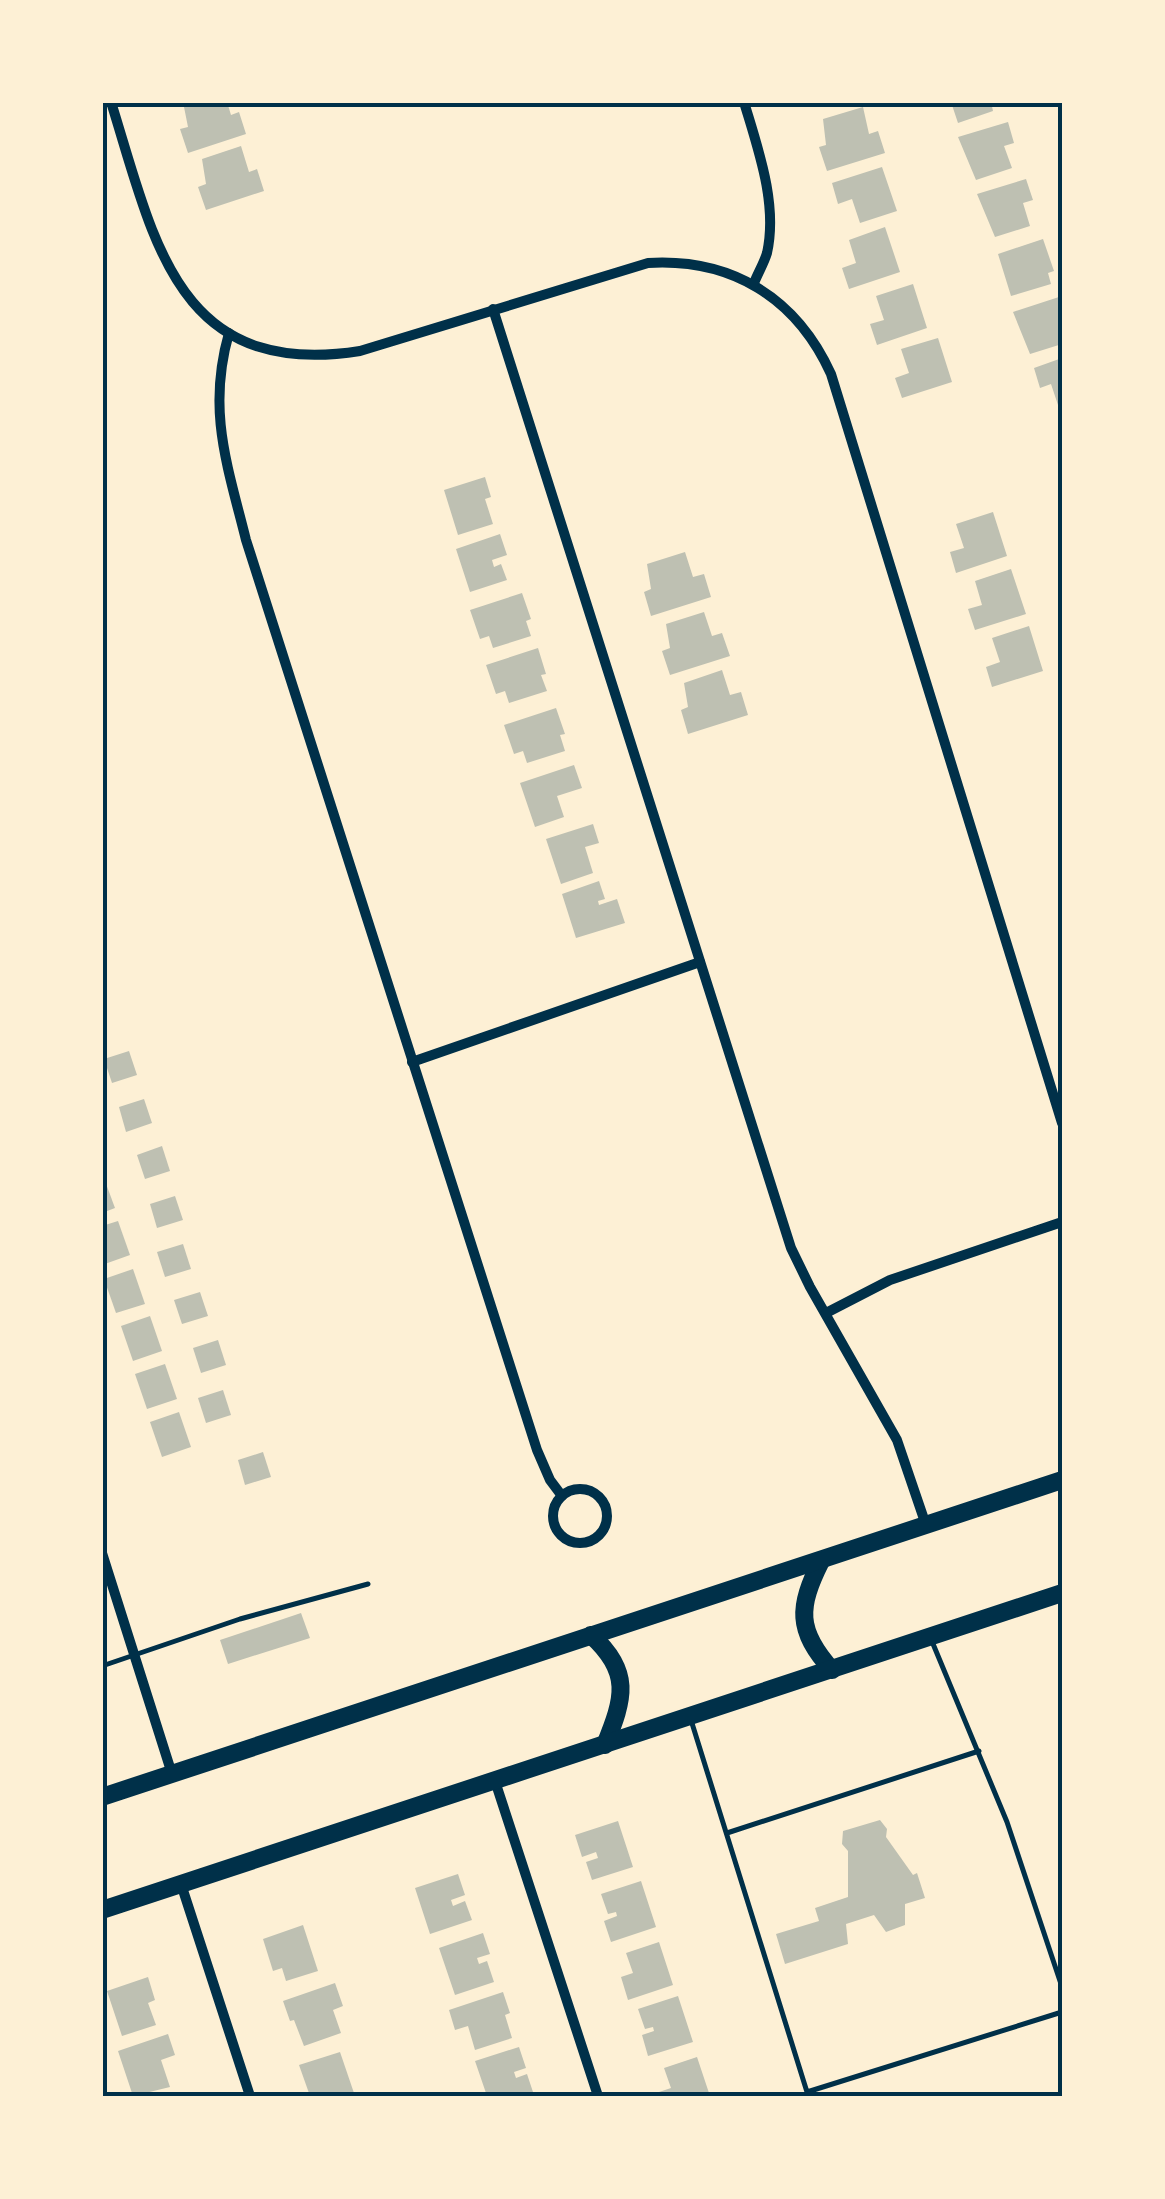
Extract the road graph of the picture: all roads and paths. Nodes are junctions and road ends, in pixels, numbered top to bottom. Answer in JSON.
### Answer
{"nodes":[{"id":1,"x":111,"y":102,"type":"edge"},
{"id":2,"x":744,"y":102,"type":"edge"},
{"id":3,"x":754,"y":283,"type":"junction"},
{"id":4,"x":493,"y":308,"type":"junction"},
{"id":5,"x":229,"y":333,"type":"junction"},
{"id":6,"x":700,"y":962,"type":"junction"},
{"id":7,"x":412,"y":1062,"type":"junction"},
{"id":8,"x":1062,"y":1123,"type":"edge"},
{"id":9,"x":1062,"y":1222,"type":"edge"},
{"id":10,"x":826,"y":1313,"type":"junction"},
{"id":11,"x":1062,"y":1480,"type":"edge"},
{"id":12,"x":562,"y":1496,"type":"junction"},
{"id":13,"x":926,"y":1525,"type":"junction"},
{"id":14,"x":102,"y":1554,"type":"edge"},
{"id":15,"x":821,"y":1560,"type":"junction"},
{"id":16,"x":368,"y":1584,"type":"dead end"},
{"id":17,"x":1062,"y":1593,"type":"edge"},
{"id":18,"x":592,"y":1635,"type":"junction"},
{"id":19,"x":930,"y":1636,"type":"junction"},
{"id":20,"x":135,"y":1656,"type":"junction"},
{"id":21,"x":102,"y":1666,"type":"edge"},
{"id":22,"x":832,"y":1670,"type":"junction"},
{"id":23,"x":690,"y":1717,"type":"junction"},
{"id":24,"x":604,"y":1745,"type":"junction"},
{"id":25,"x":979,"y":1751,"type":"junction"},
{"id":26,"x":172,"y":1774,"type":"junction"},
{"id":27,"x":495,"y":1782,"type":"junction"},
{"id":28,"x":102,"y":1797,"type":"edge"},
{"id":29,"x":727,"y":1833,"type":"junction"},
{"id":30,"x":181,"y":1884,"type":"junction"},
{"id":31,"x":102,"y":1910,"type":"edge"},
{"id":32,"x":1062,"y":1987,"type":"edge"},
{"id":33,"x":1062,"y":2012,"type":"edge"},
{"id":34,"x":250,"y":2096,"type":"edge"},
{"id":35,"x":598,"y":2096,"type":"edge"}],
"edges":[{"from":1,"to":5,"type":"street"},
{"from":2,"to":3,"type":"street"},
{"from":3,"to":4,"type":"street"},
{"from":3,"to":8,"type":"street"},
{"from":4,"to":5,"type":"street"},
{"from":4,"to":6,"type":"street"},
{"from":5,"to":7,"type":"street"},
{"from":6,"to":7,"type":"street"},
{"from":6,"to":10,"type":"street"},
{"from":7,"to":12,"type":"street"},
{"from":9,"to":10,"type":"street"},
{"from":10,"to":13,"type":"street"},
{"from":11,"to":13,"type":"main road"},
{"from":12,"to":12,"type":"street"},
{"from":13,"to":15,"type":"main road"},
{"from":14,"to":20,"type":"street"},
{"from":15,"to":18,"type":"main road"},
{"from":15,"to":22,"type":"main road"},
{"from":16,"to":20,"type":"lane"},
{"from":17,"to":19,"type":"main road"},
{"from":18,"to":24,"type":"main road"},
{"from":18,"to":26,"type":"main road"},
{"from":19,"to":22,"type":"main road"},
{"from":19,"to":25,"type":"lane"},
{"from":20,"to":21,"type":"lane"},
{"from":20,"to":26,"type":"street"},
{"from":22,"to":23,"type":"main road"},
{"from":23,"to":24,"type":"main road"},
{"from":23,"to":29,"type":"lane"},
{"from":24,"to":27,"type":"main road"},
{"from":25,"to":29,"type":"lane"},
{"from":25,"to":32,"type":"lane"},
{"from":26,"to":28,"type":"main road"},
{"from":27,"to":30,"type":"main road"},
{"from":27,"to":35,"type":"street"},
{"from":29,"to":33,"type":"lane"},
{"from":30,"to":31,"type":"main road"},
{"from":30,"to":34,"type":"street"}]}
